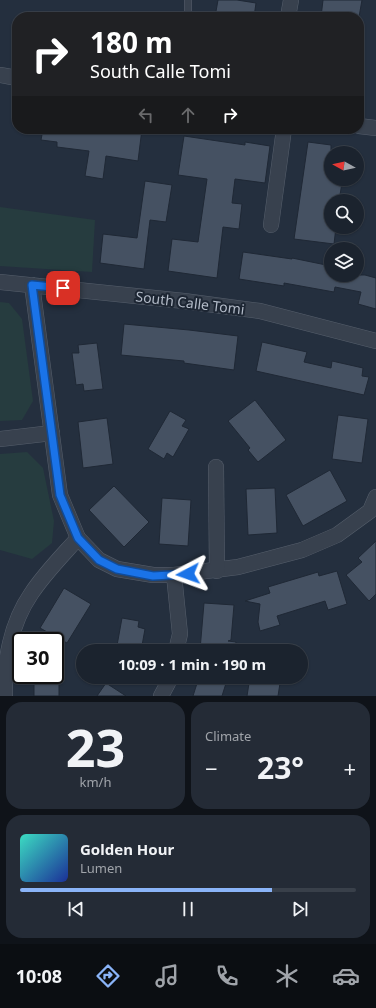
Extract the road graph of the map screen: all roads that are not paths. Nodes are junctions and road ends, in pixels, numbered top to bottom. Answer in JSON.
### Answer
{"nodes":[{"id":1,"x":188,"y":0,"type":"edge"},
{"id":2,"x":291,"y":0,"type":"edge"},
{"id":3,"x":188,"y":12,"type":"edge"},
{"id":4,"x":289,"y":12,"type":"edge"},
{"id":5,"x":0,"y":75,"type":"edge"},
{"id":6,"x":12,"y":77,"type":"edge"},
{"id":7,"x":364,"y":127,"type":"edge"},
{"id":8,"x":376,"y":128,"type":"edge"},
{"id":9,"x":283,"y":134,"type":"edge"},
{"id":10,"x":271,"y":224,"type":"dead end"},
{"id":11,"x":0,"y":282,"type":"edge"},
{"id":12,"x":32,"y":285,"type":"junction"},
{"id":13,"x":376,"y":341,"type":"edge"},
{"id":14,"x":52,"y":433,"type":"junction"},
{"id":15,"x":0,"y":438,"type":"edge"},
{"id":16,"x":216,"y":467,"type":"dead end"},
{"id":17,"x":376,"y":497,"type":"edge"},
{"id":18,"x":78,"y":538,"type":"junction"},
{"id":19,"x":217,"y":571,"type":"junction"},
{"id":20,"x":174,"y":575,"type":"junction"},
{"id":21,"x":178,"y":644,"type":"edge"},
{"id":22,"x":167,"y":684,"type":"edge"},
{"id":23,"x":5,"y":696,"type":"edge"},
{"id":24,"x":160,"y":696,"type":"edge"}],
"edges":[{"from":1,"to":3,"type":"lane"},
{"from":2,"to":4,"type":"street"},
{"from":5,"to":6,"type":"street"},
{"from":7,"to":8,"type":"street"},
{"from":9,"to":10,"type":"street"},
{"from":11,"to":12,"type":"street","name":"South Calle Tomi"},
{"from":12,"to":13,"type":"street","name":"South Calle Tomi"},
{"from":12,"to":14,"type":"street"},
{"from":14,"to":15,"type":"street"},
{"from":14,"to":18,"type":"street"},
{"from":16,"to":19,"type":"street"},
{"from":17,"to":19,"type":"street"},
{"from":18,"to":20,"type":"street"},
{"from":18,"to":23,"type":"street"},
{"from":19,"to":20,"type":"street"},
{"from":20,"to":21,"type":"street"},
{"from":22,"to":24,"type":"street"}]}
